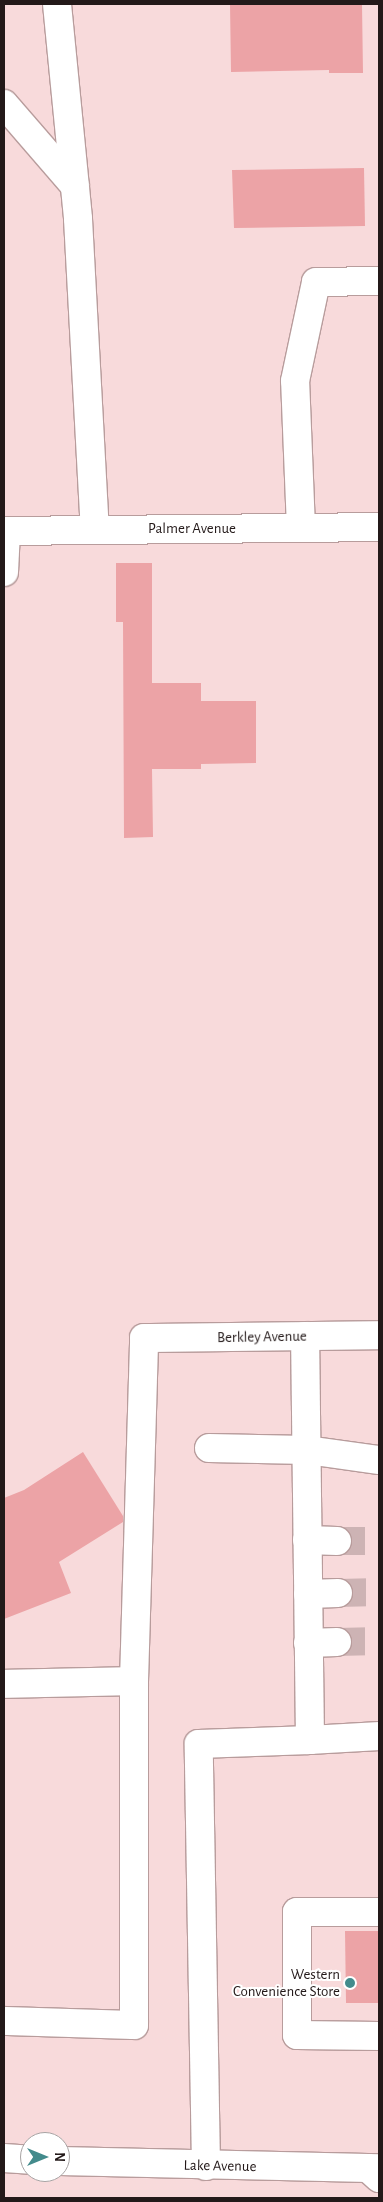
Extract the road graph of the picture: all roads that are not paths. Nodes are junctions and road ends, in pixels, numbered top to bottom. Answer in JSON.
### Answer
{"nodes":[{"id":1,"x":57,"y":4,"type":"edge"},
{"id":2,"x":4,"y":104,"type":"edge"},
{"id":3,"x":75,"y":186,"type":"junction"},
{"id":4,"x":379,"y":281,"type":"edge"},
{"id":5,"x":379,"y":527,"type":"edge"},
{"id":6,"x":301,"y":528,"type":"junction"},
{"id":7,"x":95,"y":530,"type":"junction"},
{"id":8,"x":5,"y":531,"type":"edge"},
{"id":9,"x":4,"y":572,"type":"edge"},
{"id":10,"x":379,"y":1335,"type":"edge"},
{"id":11,"x":305,"y":1336,"type":"junction"},
{"id":12,"x":209,"y":1448,"type":"dead end"},
{"id":13,"x":306,"y":1450,"type":"junction"},
{"id":14,"x":379,"y":1460,"type":"edge"},
{"id":15,"x":308,"y":1540,"type":"junction"},
{"id":16,"x":338,"y":1541,"type":"tunnel mouth"},
{"id":17,"x":338,"y":1593,"type":"tunnel mouth"},
{"id":18,"x":308,"y":1594,"type":"junction"},
{"id":19,"x":336,"y":1642,"type":"tunnel mouth"},
{"id":20,"x":308,"y":1643,"type":"junction"},
{"id":21,"x":134,"y":1681,"type":"junction"},
{"id":22,"x":4,"y":1684,"type":"edge"},
{"id":23,"x":379,"y":1736,"type":"edge"},
{"id":24,"x":310,"y":1740,"type":"junction"},
{"id":25,"x":379,"y":1912,"type":"edge"},
{"id":26,"x":4,"y":2021,"type":"edge"},
{"id":27,"x":379,"y":2036,"type":"edge"},
{"id":28,"x":4,"y":2158,"type":"edge"},
{"id":29,"x":20,"y":2159,"type":"edge"},
{"id":30,"x":70,"y":2161,"type":"edge"},
{"id":31,"x":206,"y":2166,"type":"junction"},
{"id":32,"x":375,"y":2171,"type":"edge"}],
"edges":[{"from":1,"to":3,"type":"street"},
{"from":2,"to":3,"type":"street"},
{"from":3,"to":7,"type":"street"},
{"from":4,"to":6,"type":"street"},
{"from":5,"to":6,"type":"street","name":"Palmer Avenue"},
{"from":6,"to":7,"type":"street","name":"Palmer Avenue"},
{"from":7,"to":8,"type":"street","name":"Palmer Avenue"},
{"from":8,"to":9,"type":"street"},
{"from":10,"to":11,"type":"street","name":"Berkley Avenue"},
{"from":11,"to":13,"type":"street"},
{"from":11,"to":21,"type":"street","name":"Berkley Avenue"},
{"from":12,"to":13,"type":"street"},
{"from":13,"to":14,"type":"street"},
{"from":13,"to":15,"type":"street"},
{"from":15,"to":16,"type":"street"},
{"from":15,"to":18,"type":"street"},
{"from":17,"to":18,"type":"street"},
{"from":18,"to":20,"type":"street"},
{"from":19,"to":20,"type":"street"},
{"from":20,"to":24,"type":"street"},
{"from":21,"to":22,"type":"street"},
{"from":21,"to":26,"type":"street"},
{"from":23,"to":24,"type":"street"},
{"from":24,"to":31,"type":"street"},
{"from":25,"to":27,"type":"street"},
{"from":28,"to":29,"type":"street"},
{"from":30,"to":31,"type":"street","name":"Lake Avenue"},
{"from":31,"to":32,"type":"street","name":"Lake Avenue"}]}
